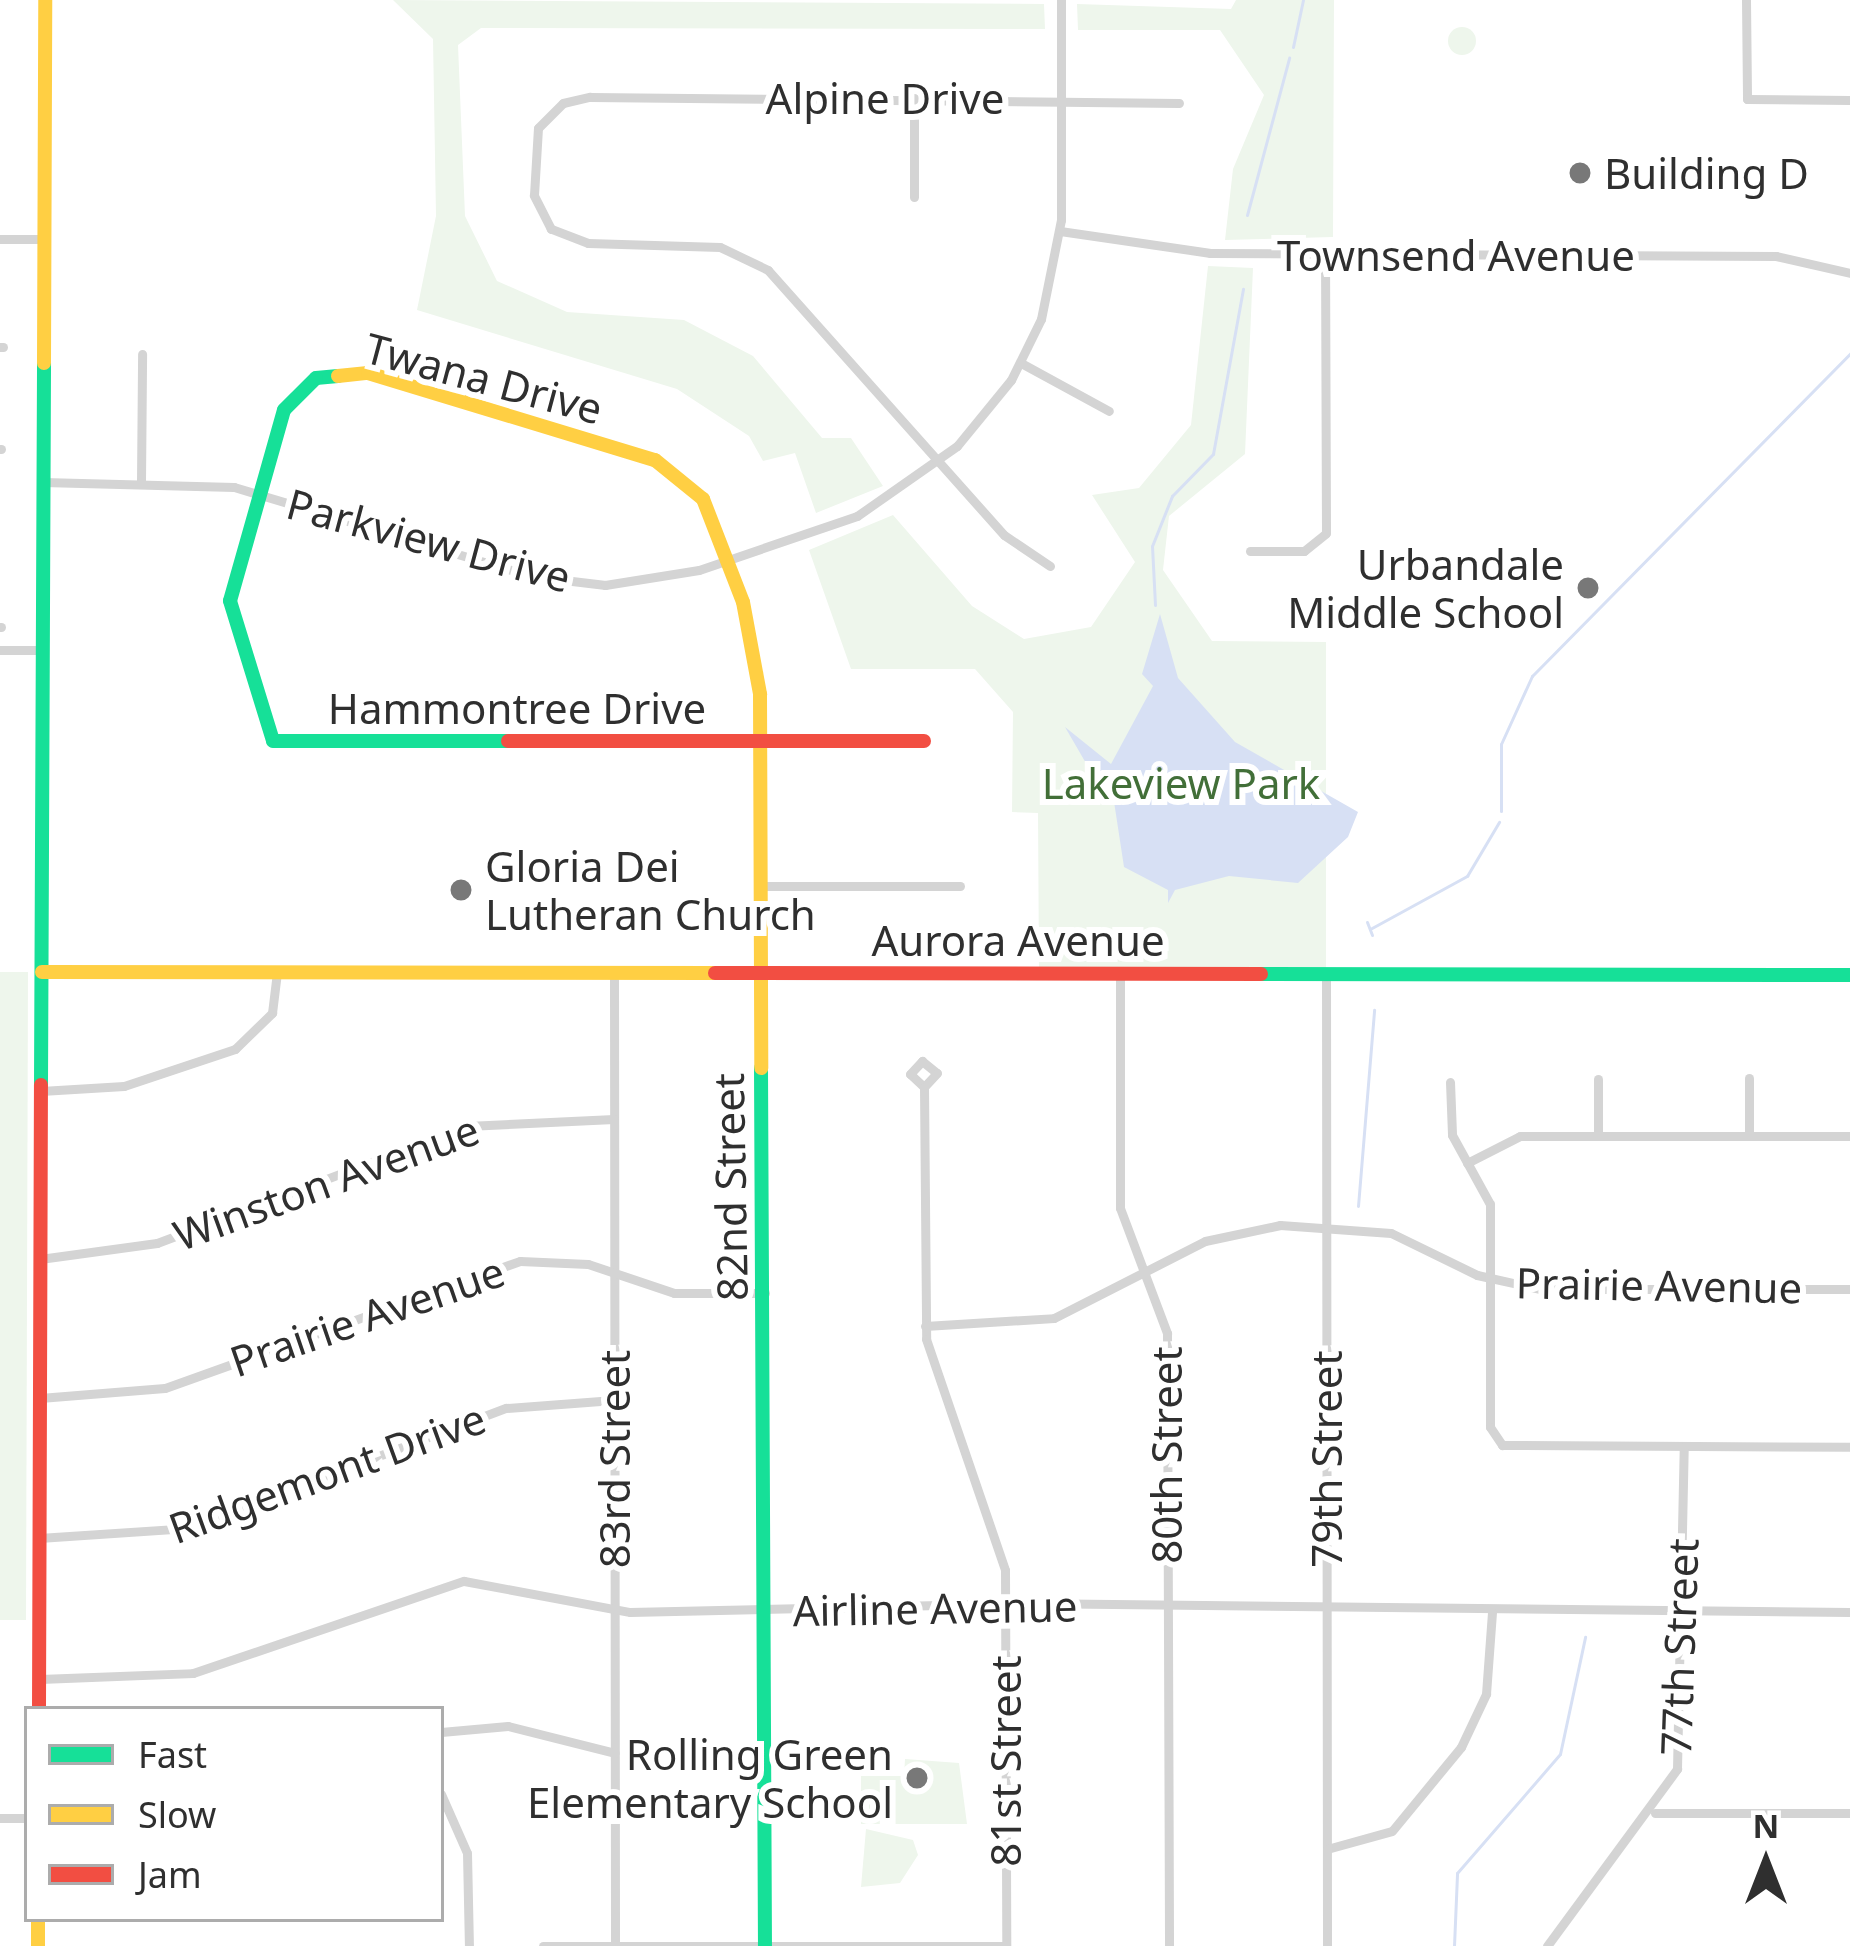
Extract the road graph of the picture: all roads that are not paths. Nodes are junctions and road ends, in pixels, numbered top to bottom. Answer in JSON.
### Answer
{"nodes":[{"id":1,"x":45,"y":0,"type":"edge"},
{"id":2,"x":1061,"y":0,"type":"edge"},
{"id":3,"x":1746,"y":0,"type":"edge"},
{"id":4,"x":914,"y":98,"type":"junction"},
{"id":5,"x":1061,"y":98,"type":"junction"},
{"id":6,"x":1850,"y":100,"type":"edge"},
{"id":7,"x":1179,"y":104,"type":"dead end"},
{"id":8,"x":914,"y":197,"type":"dead end"},
{"id":9,"x":1060,"y":231,"type":"junction"},
{"id":10,"x":0,"y":239,"type":"edge"},
{"id":11,"x":44,"y":239,"type":"junction"},
{"id":12,"x":1325,"y":255,"type":"junction"},
{"id":13,"x":1850,"y":273,"type":"edge"},
{"id":14,"x":142,"y":354,"type":"dead end"},
{"id":15,"x":1021,"y":363,"type":"junction"},
{"id":16,"x":1109,"y":411,"type":"dead end"},
{"id":17,"x":655,"y":460,"type":"joint"},
{"id":18,"x":940,"y":461,"type":"junction"},
{"id":19,"x":141,"y":481,"type":"junction"},
{"id":20,"x":44,"y":482,"type":"junction"},
{"id":21,"x":259,"y":493,"type":"junction"},
{"id":22,"x":1250,"y":551,"type":"dead end"},
{"id":23,"x":728,"y":561,"type":"junction"},
{"id":24,"x":1049,"y":566,"type":"dead end"},
{"id":25,"x":0,"y":650,"type":"edge"},
{"id":26,"x":43,"y":650,"type":"junction"},
{"id":27,"x":760,"y":741,"type":"junction"},
{"id":28,"x":924,"y":741,"type":"dead end"},
{"id":29,"x":760,"y":886,"type":"junction"},
{"id":30,"x":960,"y":886,"type":"dead end"},
{"id":31,"x":41,"y":973,"type":"junction"},
{"id":32,"x":277,"y":973,"type":"junction"},
{"id":33,"x":614,"y":973,"type":"junction"},
{"id":34,"x":759,"y":973,"type":"junction"},
{"id":35,"x":1120,"y":973,"type":"junction"},
{"id":36,"x":1326,"y":973,"type":"junction"},
{"id":37,"x":1850,"y":975,"type":"edge"},
{"id":38,"x":1749,"y":1078,"type":"dead end"},
{"id":39,"x":1598,"y":1079,"type":"dead end"},
{"id":40,"x":1450,"y":1082,"type":"dead end"},
{"id":41,"x":924,"y":1087,"type":"dead end"},
{"id":42,"x":41,"y":1091,"type":"junction"},
{"id":43,"x":614,"y":1119,"type":"junction"},
{"id":44,"x":1598,"y":1136,"type":"junction"},
{"id":45,"x":1749,"y":1136,"type":"junction"},
{"id":46,"x":1850,"y":1136,"type":"edge"},
{"id":47,"x":1467,"y":1163,"type":"junction"},
{"id":48,"x":1326,"y":1226,"type":"junction"},
{"id":49,"x":40,"y":1258,"type":"junction"},
{"id":50,"x":614,"y":1271,"type":"junction"},
{"id":51,"x":1145,"y":1271,"type":"junction"},
{"id":52,"x":1490,"y":1279,"type":"junction"},
{"id":53,"x":1850,"y":1288,"type":"edge"},
{"id":54,"x":765,"y":1293,"type":"junction"},
{"id":55,"x":925,"y":1326,"type":"junction"},
{"id":56,"x":40,"y":1398,"type":"junction"},
{"id":57,"x":614,"y":1400,"type":"junction"},
{"id":58,"x":1684,"y":1447,"type":"junction"},
{"id":59,"x":1850,"y":1447,"type":"edge"},
{"id":60,"x":39,"y":1538,"type":"junction"},
{"id":61,"x":1005,"y":1604,"type":"junction"},
{"id":62,"x":1166,"y":1606,"type":"junction"},
{"id":63,"x":614,"y":1611,"type":"junction"},
{"id":64,"x":765,"y":1612,"type":"junction"},
{"id":65,"x":1326,"y":1612,"type":"junction"},
{"id":66,"x":1492,"y":1612,"type":"junction"},
{"id":67,"x":1684,"y":1612,"type":"junction"},
{"id":68,"x":1850,"y":1612,"type":"edge"},
{"id":69,"x":39,"y":1679,"type":"junction"},
{"id":70,"x":39,"y":1706,"type":"edge"},
{"id":71,"x":444,"y":1732,"type":"edge"},
{"id":72,"x":615,"y":1753,"type":"junction"},
{"id":73,"x":444,"y":1801,"type":"edge"},
{"id":74,"x":1655,"y":1813,"type":"junction"},
{"id":75,"x":1850,"y":1813,"type":"edge"},
{"id":76,"x":1327,"y":1850,"type":"junction"},
{"id":77,"x":470,"y":1946,"type":"edge"},
{"id":78,"x":543,"y":1946,"type":"edge"},
{"id":79,"x":615,"y":1946,"type":"edge"},
{"id":80,"x":765,"y":1946,"type":"edge"},
{"id":81,"x":1006,"y":1946,"type":"edge"},
{"id":82,"x":1169,"y":1946,"type":"edge"},
{"id":83,"x":1327,"y":1946,"type":"edge"},
{"id":84,"x":1547,"y":1946,"type":"edge"}],
"edges":[{"from":1,"to":11,"type":"street"},
{"from":2,"to":5,"type":"street","name":"Parkview Drive"},
{"from":3,"to":6,"type":"street"},
{"from":4,"to":5,"type":"street","name":"Alpine Drive"},
{"from":4,"to":8,"type":"street"},
{"from":4,"to":18,"type":"street","name":"Alpine Drive"},
{"from":5,"to":7,"type":"street","name":"Alpine Drive"},
{"from":5,"to":9,"type":"street","name":"Parkview Drive"},
{"from":9,"to":12,"type":"street","name":"Townsend Avenue"},
{"from":9,"to":15,"type":"street","name":"Parkview Drive"},
{"from":10,"to":11,"type":"street"},
{"from":11,"to":20,"type":"street"},
{"from":12,"to":13,"type":"street","name":"Townsend Avenue"},
{"from":12,"to":22,"type":"street"},
{"from":14,"to":19,"type":"street"},
{"from":15,"to":16,"type":"street"},
{"from":15,"to":18,"type":"street","name":"Parkview Drive"},
{"from":17,"to":21,"type":"street","name":"Twana Drive"},
{"from":17,"to":23,"type":"street","name":"82nd Street"},
{"from":18,"to":23,"type":"street","name":"Parkview Drive"},
{"from":18,"to":24,"type":"street"},
{"from":19,"to":20,"type":"street","name":"Parkview Drive"},
{"from":19,"to":21,"type":"street","name":"Parkview Drive"},
{"from":20,"to":26,"type":"street"},
{"from":21,"to":23,"type":"street","name":"Parkview Drive"},
{"from":21,"to":27,"type":"street","name":"Hammontree Drive"},
{"from":23,"to":27,"type":"street","name":"82nd Street"},
{"from":25,"to":26,"type":"street"},
{"from":26,"to":31,"type":"street"},
{"from":27,"to":28,"type":"street","name":"Hammontree Drive"},
{"from":27,"to":29,"type":"street","name":"82nd Street"},
{"from":29,"to":30,"type":"street"},
{"from":29,"to":34,"type":"street","name":"82nd Street"},
{"from":31,"to":32,"type":"street","name":"Aurora Avenue"},
{"from":31,"to":42,"type":"street"},
{"from":32,"to":33,"type":"street","name":"Aurora Avenue"},
{"from":32,"to":42,"type":"street"},
{"from":33,"to":34,"type":"street","name":"Aurora Avenue"},
{"from":33,"to":43,"type":"street","name":"83rd Street"},
{"from":34,"to":35,"type":"street","name":"Aurora Avenue"},
{"from":34,"to":54,"type":"street","name":"82nd Street"},
{"from":35,"to":36,"type":"street","name":"Aurora Avenue"},
{"from":35,"to":51,"type":"street","name":"80th Street"},
{"from":36,"to":37,"type":"street","name":"Aurora Avenue"},
{"from":36,"to":48,"type":"street","name":"79th Street"},
{"from":38,"to":45,"type":"street"},
{"from":39,"to":44,"type":"street"},
{"from":40,"to":47,"type":"street"},
{"from":41,"to":55,"type":"street","name":"81st Street"},
{"from":42,"to":49,"type":"street"},
{"from":43,"to":49,"type":"street","name":"Winston Avenue"},
{"from":43,"to":50,"type":"street","name":"83rd Street"},
{"from":44,"to":45,"type":"street"},
{"from":44,"to":47,"type":"street"},
{"from":45,"to":46,"type":"street"},
{"from":47,"to":52,"type":"street"},
{"from":48,"to":51,"type":"street","name":"Prairie Avenue"},
{"from":48,"to":52,"type":"street","name":"Prairie Avenue"},
{"from":48,"to":65,"type":"street","name":"79th Street"},
{"from":49,"to":56,"type":"street"},
{"from":50,"to":54,"type":"street","name":"Prairie Avenue"},
{"from":50,"to":56,"type":"street","name":"Prairie Avenue"},
{"from":50,"to":57,"type":"street","name":"83rd Street"},
{"from":51,"to":55,"type":"street","name":"Prairie Avenue"},
{"from":51,"to":62,"type":"street","name":"80th Street"},
{"from":52,"to":53,"type":"street","name":"Prairie Avenue"},
{"from":52,"to":58,"type":"street"},
{"from":54,"to":64,"type":"street","name":"82nd Street"},
{"from":55,"to":61,"type":"street","name":"81st Street"},
{"from":56,"to":60,"type":"street"},
{"from":57,"to":60,"type":"street","name":"Ridgemont Drive"},
{"from":57,"to":63,"type":"street","name":"83rd Street"},
{"from":58,"to":59,"type":"street"},
{"from":58,"to":67,"type":"street","name":"77th Street"},
{"from":60,"to":69,"type":"street"},
{"from":61,"to":62,"type":"street","name":"Airline Avenue"},
{"from":61,"to":64,"type":"street","name":"Airline Avenue"},
{"from":61,"to":81,"type":"street","name":"81st Street"},
{"from":62,"to":65,"type":"street","name":"Airline Avenue"},
{"from":62,"to":82,"type":"street","name":"80th Street"},
{"from":63,"to":64,"type":"street","name":"Airline Avenue"},
{"from":63,"to":69,"type":"street","name":"Airline Avenue"},
{"from":63,"to":72,"type":"street","name":"83rd Street"},
{"from":64,"to":80,"type":"street","name":"82nd Street"},
{"from":65,"to":66,"type":"street","name":"Airline Avenue"},
{"from":65,"to":76,"type":"street","name":"79th Street"},
{"from":66,"to":67,"type":"street","name":"Airline Avenue"},
{"from":66,"to":76,"type":"street"},
{"from":67,"to":68,"type":"street","name":"Airline Avenue"},
{"from":67,"to":74,"type":"street","name":"77th Street"},
{"from":69,"to":70,"type":"street"},
{"from":71,"to":72,"type":"street"},
{"from":72,"to":79,"type":"street","name":"83rd Street"},
{"from":73,"to":77,"type":"street"},
{"from":74,"to":75,"type":"street"},
{"from":74,"to":84,"type":"street","name":"77th Street"},
{"from":76,"to":83,"type":"street","name":"79th Street"},
{"from":78,"to":79,"type":"street"},
{"from":79,"to":80,"type":"street"},
{"from":80,"to":81,"type":"street"}]}
